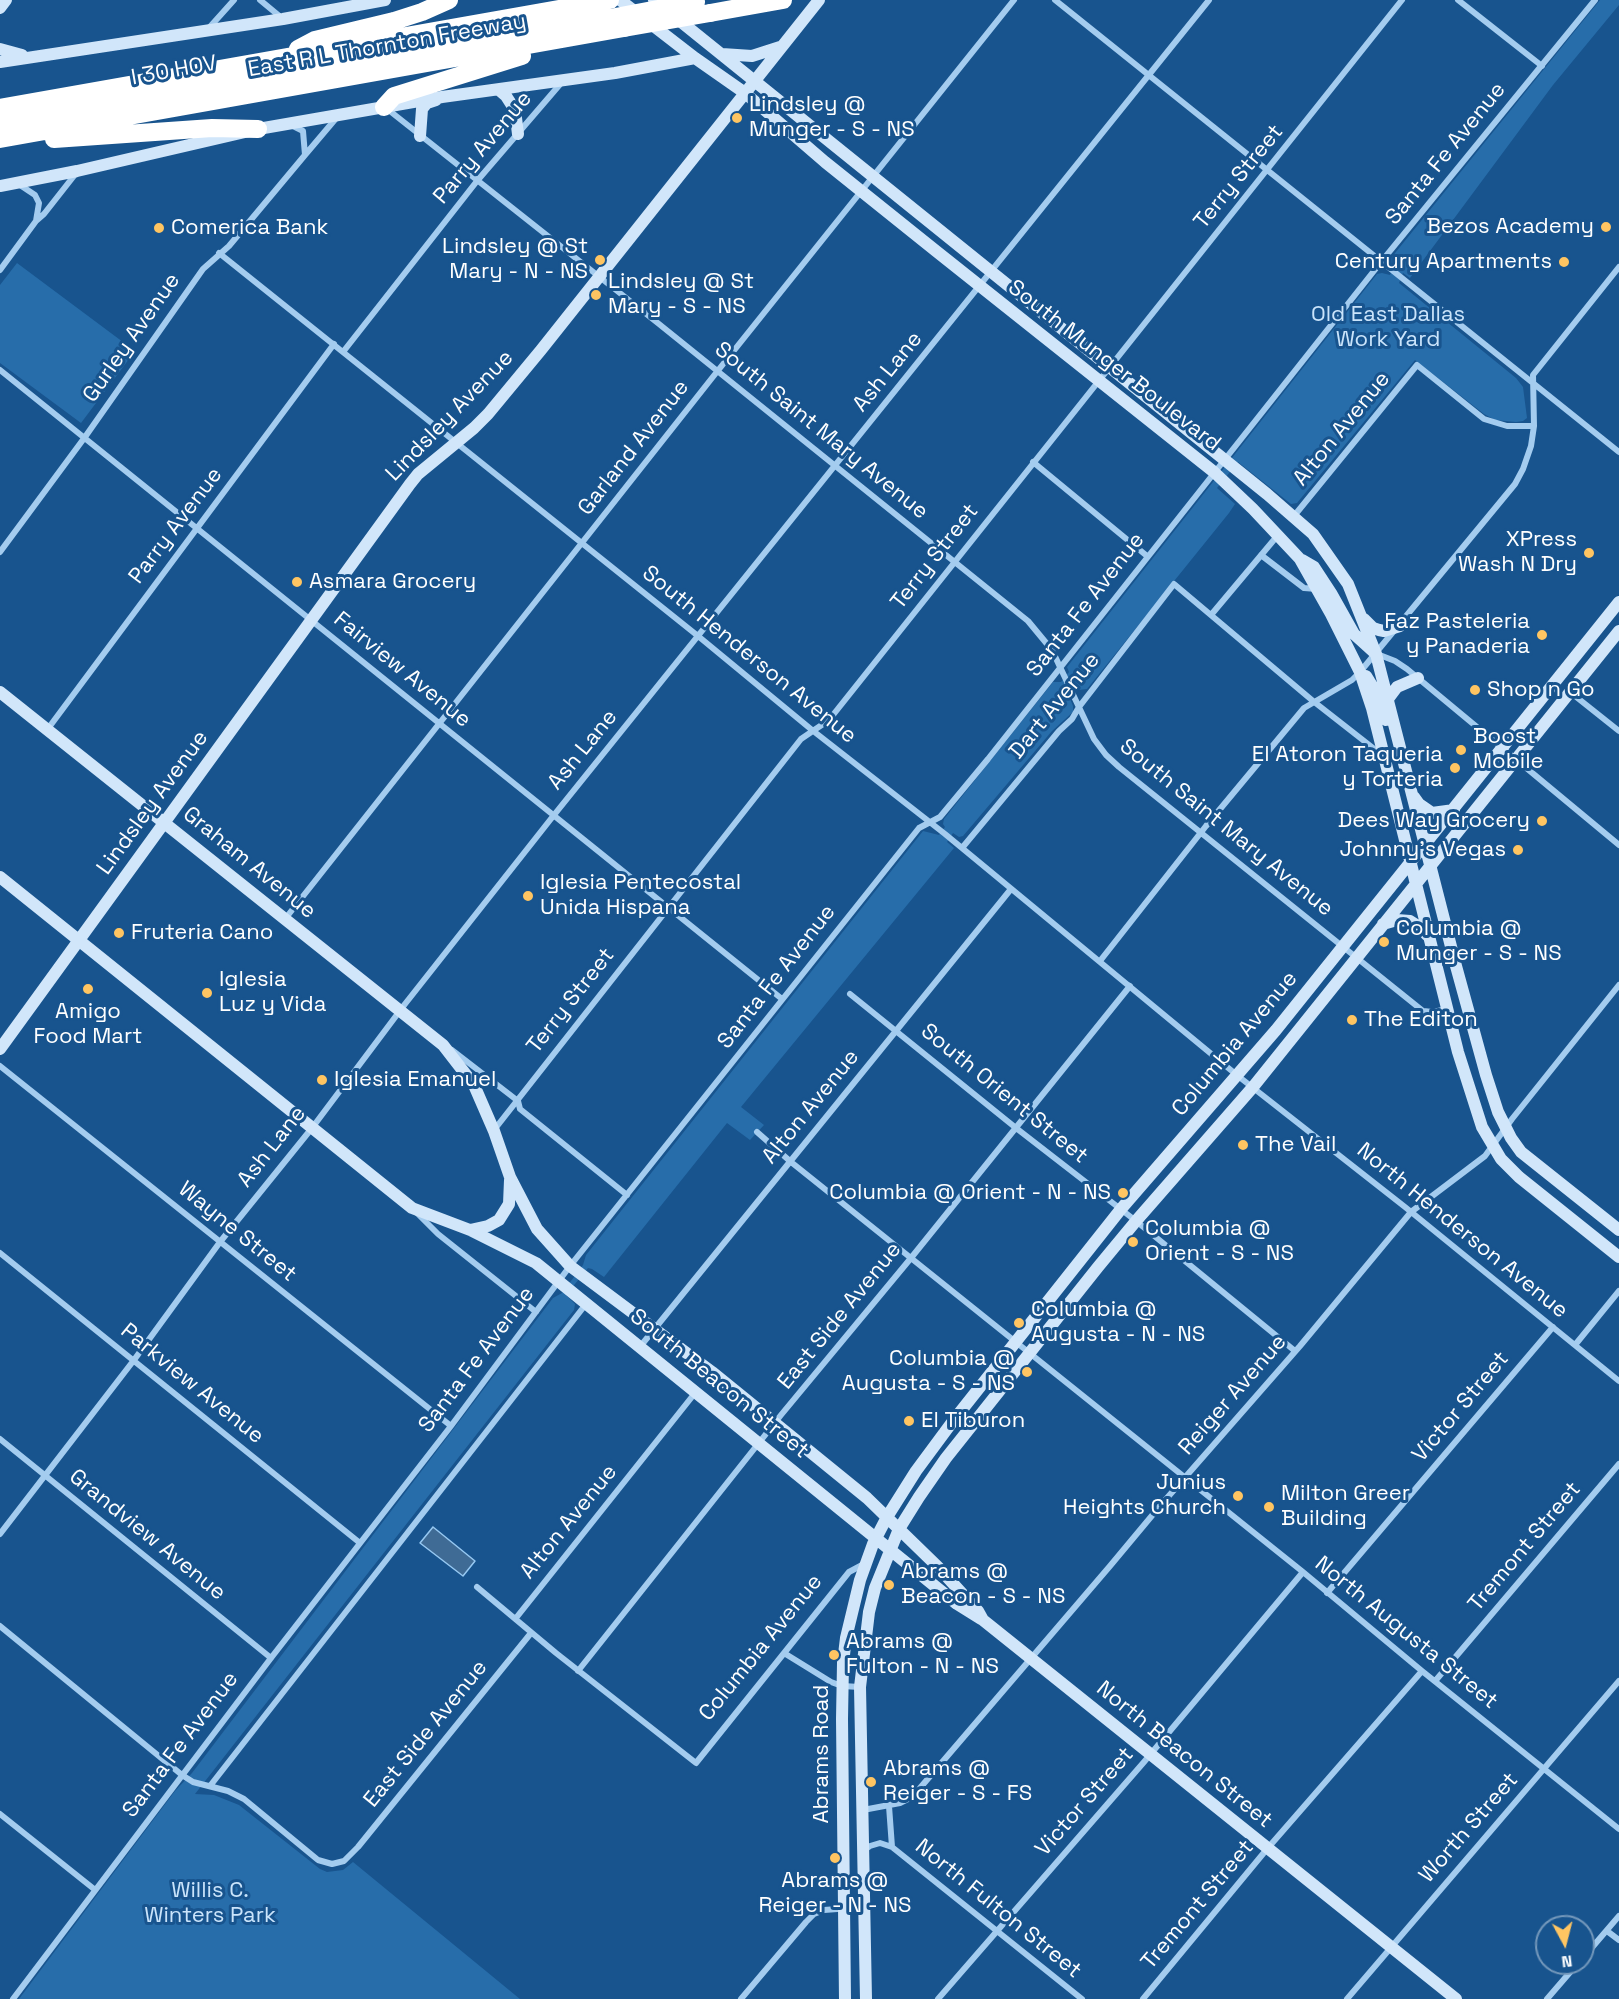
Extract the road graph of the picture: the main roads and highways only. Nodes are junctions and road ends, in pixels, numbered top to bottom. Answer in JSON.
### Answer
{"nodes":[{"id":1,"x":6,"y":0,"type":"edge"},
{"id":2,"x":385,"y":0,"type":"edge"},
{"id":3,"x":449,"y":0,"type":"edge"},
{"id":4,"x":620,"y":0,"type":"edge"},
{"id":5,"x":654,"y":0,"type":"edge"},
{"id":6,"x":783,"y":0,"type":"edge"},
{"id":7,"x":819,"y":0,"type":"edge"},
{"id":8,"x":700,"y":4,"type":"edge"},
{"id":9,"x":0,"y":8,"type":"edge"},
{"id":10,"x":608,"y":13,"type":"edge"},
{"id":11,"x":581,"y":36,"type":"junction"},
{"id":12,"x":782,"y":46,"type":"junction"},
{"id":13,"x":0,"y":49,"type":"edge"},
{"id":14,"x":723,"y":54,"type":"junction"},
{"id":15,"x":32,"y":57,"type":"junction"},
{"id":16,"x":694,"y":58,"type":"junction"},
{"id":17,"x":278,"y":59,"type":"junction"},
{"id":18,"x":0,"y":62,"type":"edge"},
{"id":19,"x":755,"y":80,"type":"junction"},
{"id":20,"x":499,"y":90,"type":"junction"},
{"id":21,"x":745,"y":93,"type":"junction"},
{"id":22,"x":442,"y":97,"type":"junction"},
{"id":23,"x":384,"y":107,"type":"junction"},
{"id":24,"x":0,"y":108,"type":"edge"},
{"id":25,"x":0,"y":121,"type":"edge"},
{"id":26,"x":0,"y":126,"type":"edge"},
{"id":27,"x":258,"y":129,"type":"junction"},
{"id":28,"x":518,"y":134,"type":"road end"},
{"id":29,"x":420,"y":136,"type":"road end"},
{"id":30,"x":0,"y":140,"type":"edge"},
{"id":31,"x":0,"y":186,"type":"edge"},
{"id":32,"x":1300,"y":559,"type":"junction"},
{"id":33,"x":1617,"y":610,"type":"edge"},
{"id":34,"x":1363,"y":618,"type":"junction"},
{"id":35,"x":1400,"y":626,"type":"road end"},
{"id":36,"x":1619,"y":631,"type":"edge"},
{"id":37,"x":1376,"y":654,"type":"junction"},
{"id":38,"x":1360,"y":672,"type":"junction"},
{"id":39,"x":1418,"y":678,"type":"road end"},
{"id":40,"x":0,"y":692,"type":"edge"},
{"id":41,"x":1388,"y":699,"type":"junction"},
{"id":42,"x":1396,"y":732,"type":"junction"},
{"id":43,"x":1411,"y":792,"type":"junction"},
{"id":44,"x":1454,"y":810,"type":"junction"},
{"id":45,"x":165,"y":823,"type":"junction"},
{"id":46,"x":1425,"y":845,"type":"junction"},
{"id":47,"x":1411,"y":864,"type":"junction"},
{"id":48,"x":1431,"y":866,"type":"junction"},
{"id":49,"x":0,"y":877,"type":"edge"},
{"id":50,"x":1416,"y":885,"type":"junction"},
{"id":51,"x":1383,"y":924,"type":"junction"},
{"id":52,"x":1429,"y":937,"type":"junction"},
{"id":53,"x":78,"y":941,"type":"junction"},
{"id":54,"x":0,"y":1049,"type":"edge"},
{"id":55,"x":510,"y":1177,"type":"junction"},
{"id":56,"x":470,"y":1230,"type":"junction"},
{"id":57,"x":1619,"y":1230,"type":"edge"},
{"id":58,"x":1619,"y":1257,"type":"edge"},
{"id":59,"x":570,"y":1266,"type":"joint"},
{"id":60,"x":887,"y":1516,"type":"junction"},
{"id":61,"x":899,"y":1528,"type":"junction"},
{"id":62,"x":876,"y":1537,"type":"junction"},
{"id":63,"x":890,"y":1548,"type":"junction"},
{"id":64,"x":982,"y":1620,"type":"junction"},
{"id":65,"x":862,"y":1810,"type":"junction"},
{"id":66,"x":843,"y":1821,"type":"junction"},
{"id":67,"x":844,"y":1999,"type":"edge"},
{"id":68,"x":866,"y":1999,"type":"edge"},
{"id":69,"x":1456,"y":1999,"type":"edge"}],
"edges":[{"from":1,"to":9,"type":"main road"},
{"from":2,"to":15,"type":"main road","name":"East R L Thornton Freeway"},
{"from":3,"to":17,"type":"highway"},
{"from":4,"to":16,"type":"main road","name":"South Munger Boulevard"},
{"from":5,"to":14,"type":"main road","name":"South Munger Boulevard"},
{"from":6,"to":8,"type":"highway","name":"East R L Thornton Freeway"},
{"from":7,"to":12,"type":"main road","name":"Lindsley Avenue"},
{"from":8,"to":10,"type":"highway","name":"East R L Thornton Freeway","bridge":true},
{"from":8,"to":10,"type":"highway","name":"I 30 HOV","bridge":true},
{"from":10,"to":11,"type":"highway","name":"East R L Thornton Freeway"},
{"from":10,"to":17,"type":"highway","name":"East R L Thornton Freeway"},
{"from":10,"to":25,"type":"highway","name":"I 30 HOV"},
{"from":10,"to":26,"type":"highway","name":"I 30 HOV"},
{"from":11,"to":23,"type":"highway"},
{"from":11,"to":30,"type":"highway","name":"East R L Thornton Freeway"},
{"from":12,"to":14,"type":"main road"},
{"from":12,"to":19,"type":"main road","name":"Lindsley Avenue"},
{"from":13,"to":15,"type":"main road"},
{"from":14,"to":19,"type":"main road","name":"South Munger Boulevard"},
{"from":15,"to":18,"type":"main road","name":"East R L Thornton Freeway"},
{"from":16,"to":20,"type":"main road"},
{"from":16,"to":21,"type":"main road","name":"South Munger Boulevard"},
{"from":17,"to":24,"type":"highway","name":"East R L Thornton Freeway"},
{"from":19,"to":21,"type":"main road","name":"Lindsley Avenue"},
{"from":19,"to":34,"type":"main road","name":"South Munger Boulevard"},
{"from":20,"to":22,"type":"main road"},
{"from":20,"to":28,"type":"main road"},
{"from":21,"to":32,"type":"main road","name":"South Munger Boulevard"},
{"from":21,"to":45,"type":"main road","name":"Lindsley Avenue"},
{"from":22,"to":23,"type":"main road"},
{"from":22,"to":29,"type":"main road"},
{"from":23,"to":27,"type":"main road"},
{"from":27,"to":30,"type":"highway"},
{"from":27,"to":31,"type":"main road"},
{"from":32,"to":37,"type":"main road"},
{"from":32,"to":38,"type":"main road","name":"South Munger Boulevard"},
{"from":33,"to":44,"type":"main road","name":"Columbia Avenue"},
{"from":34,"to":35,"type":"main road"},
{"from":34,"to":37,"type":"main road","name":"South Munger Boulevard"},
{"from":36,"to":48,"type":"main road","name":"Columbia Avenue"},
{"from":37,"to":41,"type":"main road","name":"South Munger Boulevard"},
{"from":38,"to":42,"type":"main road"},
{"from":38,"to":47,"type":"main road","name":"South Munger Boulevard"},
{"from":39,"to":41,"type":"main road"},
{"from":40,"to":45,"type":"main road","name":"Graham Avenue"},
{"from":41,"to":42,"type":"main road","name":"South Munger Boulevard"},
{"from":42,"to":43,"type":"main road","name":"South Munger Boulevard"},
{"from":43,"to":44,"type":"main road"},
{"from":43,"to":46,"type":"main road","name":"South Munger Boulevard"},
{"from":44,"to":46,"type":"main road","name":"Columbia Avenue"},
{"from":45,"to":53,"type":"main road","name":"Lindsley Avenue"},
{"from":45,"to":55,"type":"main road","name":"Graham Avenue"},
{"from":46,"to":47,"type":"main road","name":"Columbia Avenue"},
{"from":46,"to":48,"type":"main road","name":"South Munger Boulevard"},
{"from":47,"to":50,"type":"main road","name":"South Munger Boulevard"},
{"from":47,"to":60,"type":"main road","name":"Columbia Avenue"},
{"from":48,"to":50,"type":"main road","name":"Columbia Avenue"},
{"from":48,"to":57,"type":"main road","name":"South Munger Boulevard"},
{"from":49,"to":53,"type":"main road","name":"South Beacon Street"},
{"from":50,"to":51,"type":"main road","name":"Columbia Avenue"},
{"from":50,"to":52,"type":"main road","name":"South Munger Boulevard"},
{"from":51,"to":52,"type":"main road"},
{"from":51,"to":61,"type":"main road","name":"Columbia Avenue"},
{"from":52,"to":58,"type":"main road","name":"South Munger Boulevard"},
{"from":53,"to":54,"type":"main road","name":"Lindsley Avenue"},
{"from":53,"to":56,"type":"main road","name":"South Beacon Street"},
{"from":55,"to":56,"type":"main road"},
{"from":55,"to":59,"type":"main road","name":"Graham Avenue"},
{"from":56,"to":62,"type":"main road","name":"South Beacon Street"},
{"from":59,"to":60,"type":"main road","name":"South Beacon Street"},
{"from":60,"to":61,"type":"main road","name":"South Beacon Street"},
{"from":60,"to":62,"type":"main road","name":"Abrams Road"},
{"from":61,"to":63,"type":"main road","name":"Abrams Road"},
{"from":61,"to":64,"type":"main road","name":"North Beacon Street"},
{"from":62,"to":63,"type":"main road","name":"South Beacon Street"},
{"from":62,"to":66,"type":"main road","name":"Abrams Road"},
{"from":63,"to":64,"type":"main road","name":"South Beacon Street"},
{"from":63,"to":65,"type":"main road","name":"Abrams Road"},
{"from":64,"to":69,"type":"main road","name":"North Beacon Street"},
{"from":65,"to":66,"type":"main road"},
{"from":65,"to":68,"type":"main road","name":"Abrams Road"},
{"from":66,"to":67,"type":"main road","name":"Abrams Road"}]}
